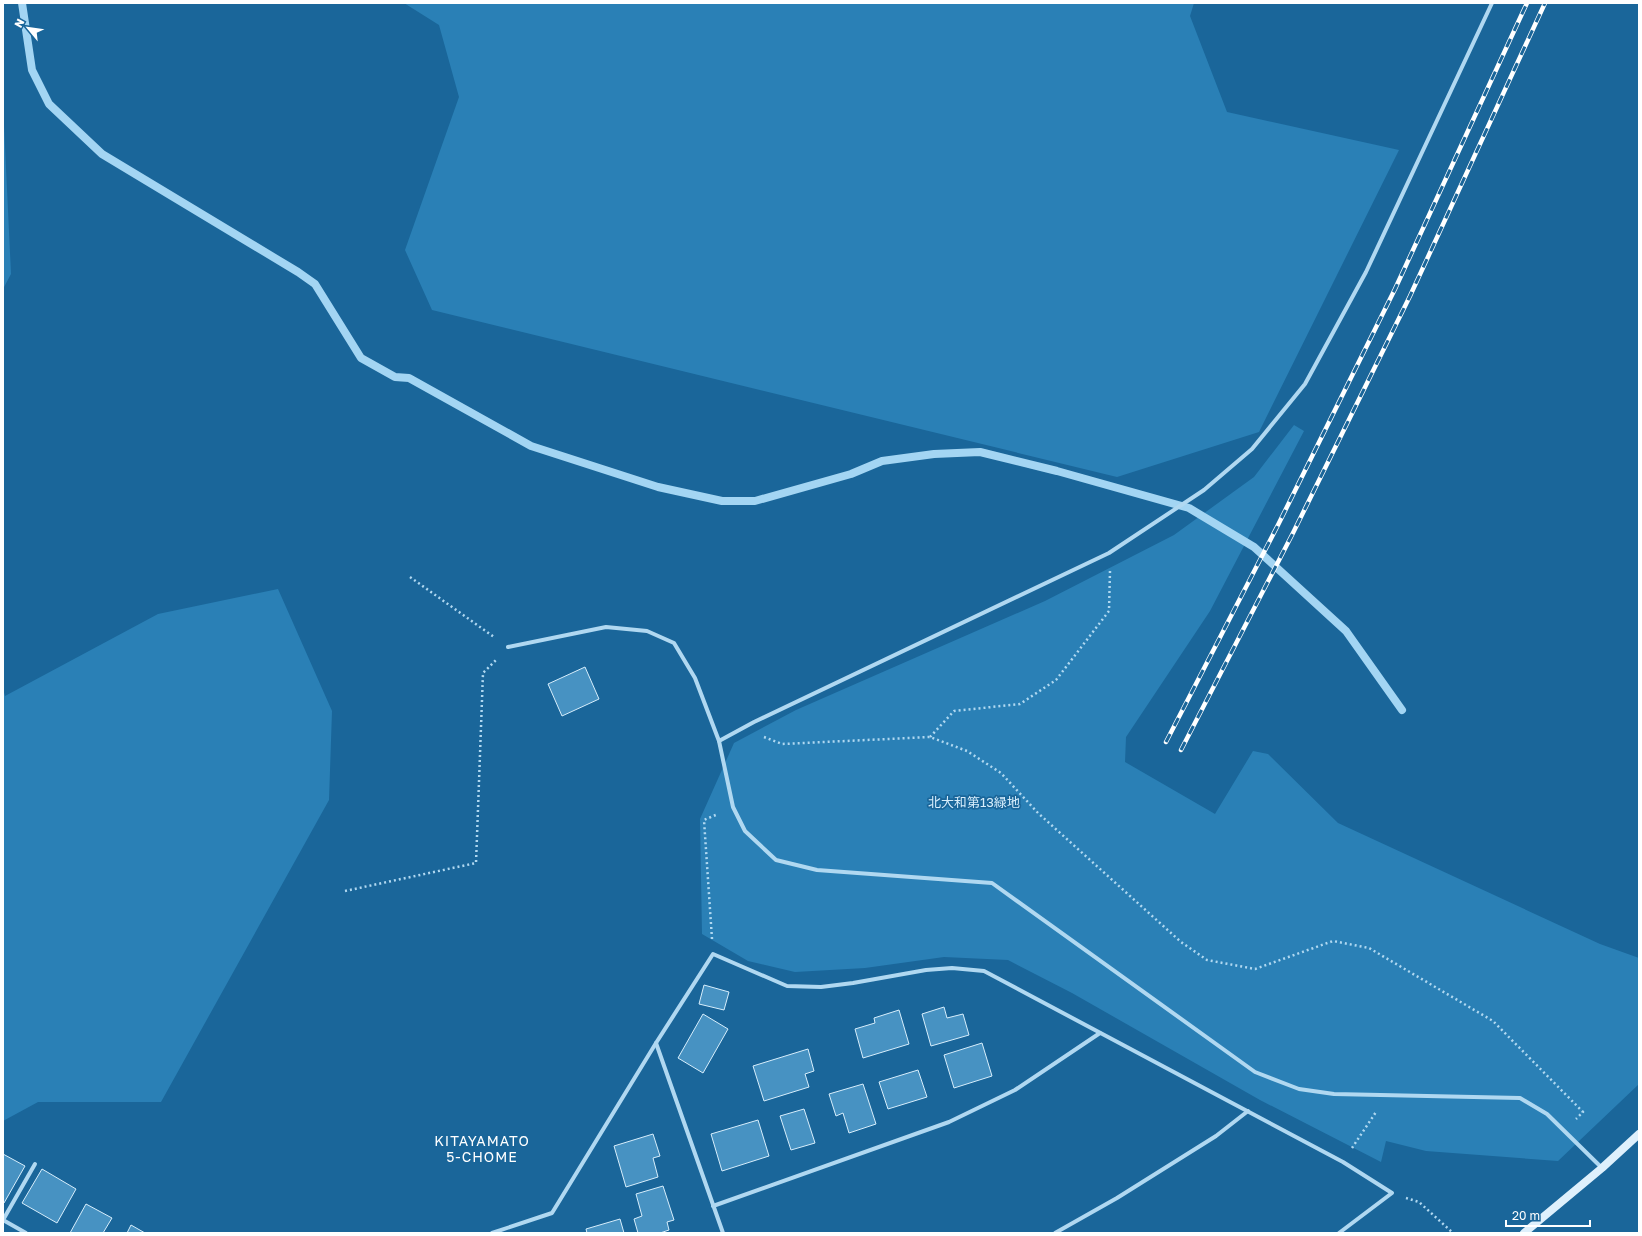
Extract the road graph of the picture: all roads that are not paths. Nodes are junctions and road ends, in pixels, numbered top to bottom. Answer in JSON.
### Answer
{"nodes":[{"id":1,"x":1492,"y":3,"type":"edge"},
{"id":2,"x":508,"y":648,"type":"road end"},
{"id":3,"x":719,"y":741,"type":"junction"},
{"id":4,"x":1100,"y":1033,"type":"junction"},
{"id":5,"x":656,"y":1043,"type":"junction"},
{"id":6,"x":1248,"y":1111,"type":"junction"},
{"id":7,"x":1639,"y":1134,"type":"edge"},
{"id":8,"x":35,"y":1164,"type":"dead end"},
{"id":9,"x":1602,"y":1168,"type":"junction"},
{"id":10,"x":713,"y":1206,"type":"junction"},
{"id":11,"x":3,"y":1220,"type":"edge"},
{"id":12,"x":26,"y":1233,"type":"edge"},
{"id":13,"x":492,"y":1233,"type":"edge"},
{"id":14,"x":723,"y":1233,"type":"edge"},
{"id":15,"x":1055,"y":1233,"type":"edge"},
{"id":16,"x":1339,"y":1233,"type":"edge"},
{"id":17,"x":1524,"y":1233,"type":"edge"}],
"edges":[{"from":1,"to":3,"type":"street"},
{"from":2,"to":3,"type":"street"},
{"from":3,"to":9,"type":"street"},
{"from":4,"to":5,"type":"street"},
{"from":4,"to":6,"type":"street"},
{"from":4,"to":10,"type":"street"},
{"from":5,"to":10,"type":"street"},
{"from":5,"to":13,"type":"street"},
{"from":6,"to":15,"type":"street"},
{"from":6,"to":16,"type":"street"},
{"from":7,"to":9,"type":"street"},
{"from":8,"to":11,"type":"street"},
{"from":9,"to":17,"type":"street"},
{"from":10,"to":14,"type":"street"},
{"from":11,"to":12,"type":"street"}]}
